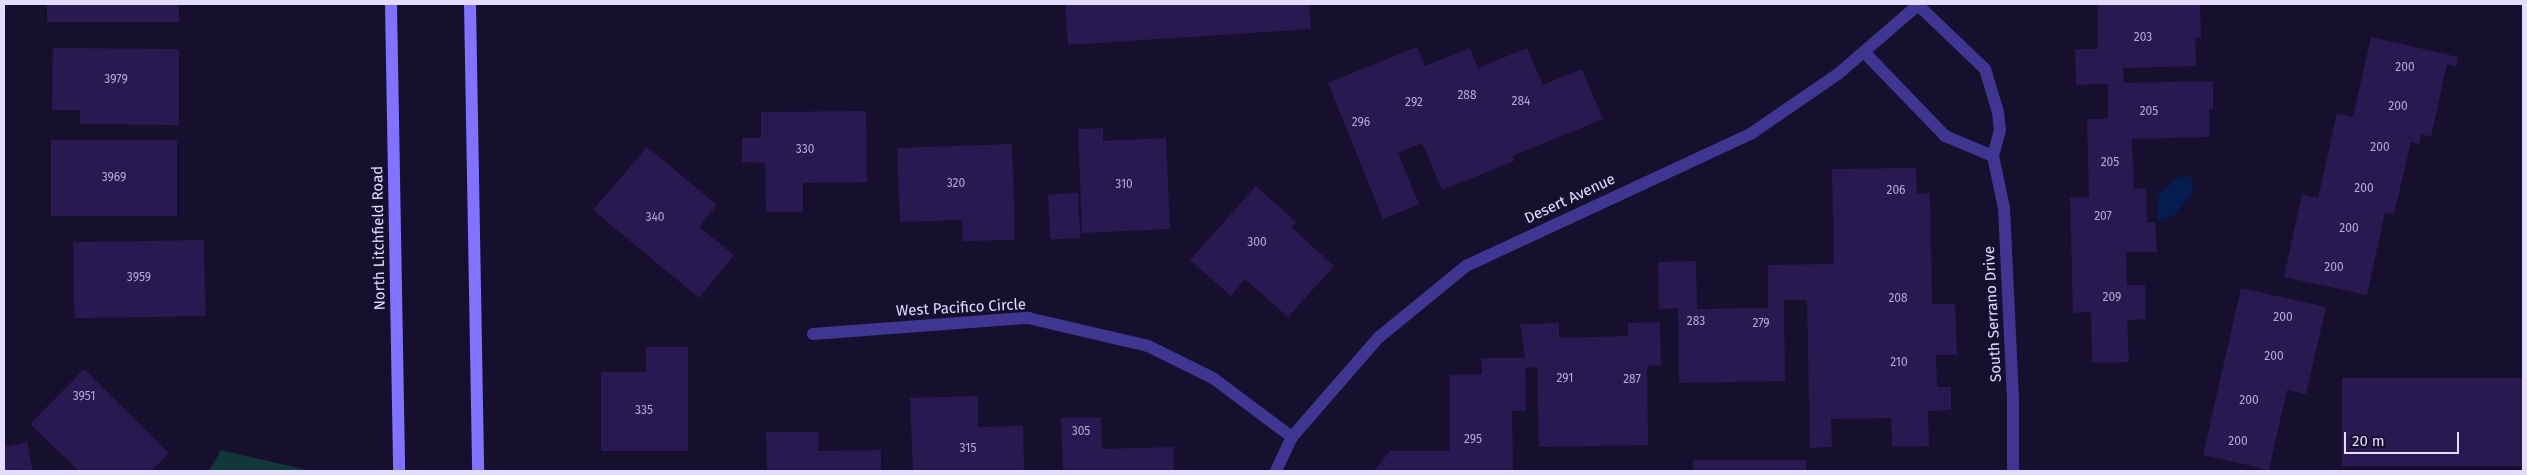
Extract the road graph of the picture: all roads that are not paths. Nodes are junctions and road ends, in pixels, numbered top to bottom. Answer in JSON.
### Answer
{"nodes":[{"id":1,"x":391,"y":4,"type":"edge"},
{"id":2,"x":470,"y":4,"type":"edge"},
{"id":3,"x":1919,"y":5,"type":"edge"},
{"id":4,"x":1864,"y":52,"type":"junction"},
{"id":5,"x":1993,"y":156,"type":"junction"},
{"id":6,"x":813,"y":334,"type":"dead end"},
{"id":7,"x":1292,"y":437,"type":"junction"},
{"id":8,"x":399,"y":471,"type":"edge"},
{"id":9,"x":478,"y":471,"type":"edge"},
{"id":10,"x":1276,"y":471,"type":"edge"},
{"id":11,"x":2013,"y":471,"type":"edge"}],
"edges":[{"from":1,"to":8,"type":"main road","name":"North Litchfield Road"},
{"from":2,"to":9,"type":"main road"},
{"from":3,"to":4,"type":"street","name":"Desert Avenue"},
{"from":3,"to":5,"type":"street","name":"South Serrano Drive"},
{"from":4,"to":5,"type":"street"},
{"from":4,"to":7,"type":"street","name":"Desert Avenue"},
{"from":5,"to":11,"type":"street","name":"South Serrano Drive"},
{"from":6,"to":7,"type":"street","name":"West Pacifico Circle"},
{"from":7,"to":10,"type":"street","name":"Desert Avenue"}]}
